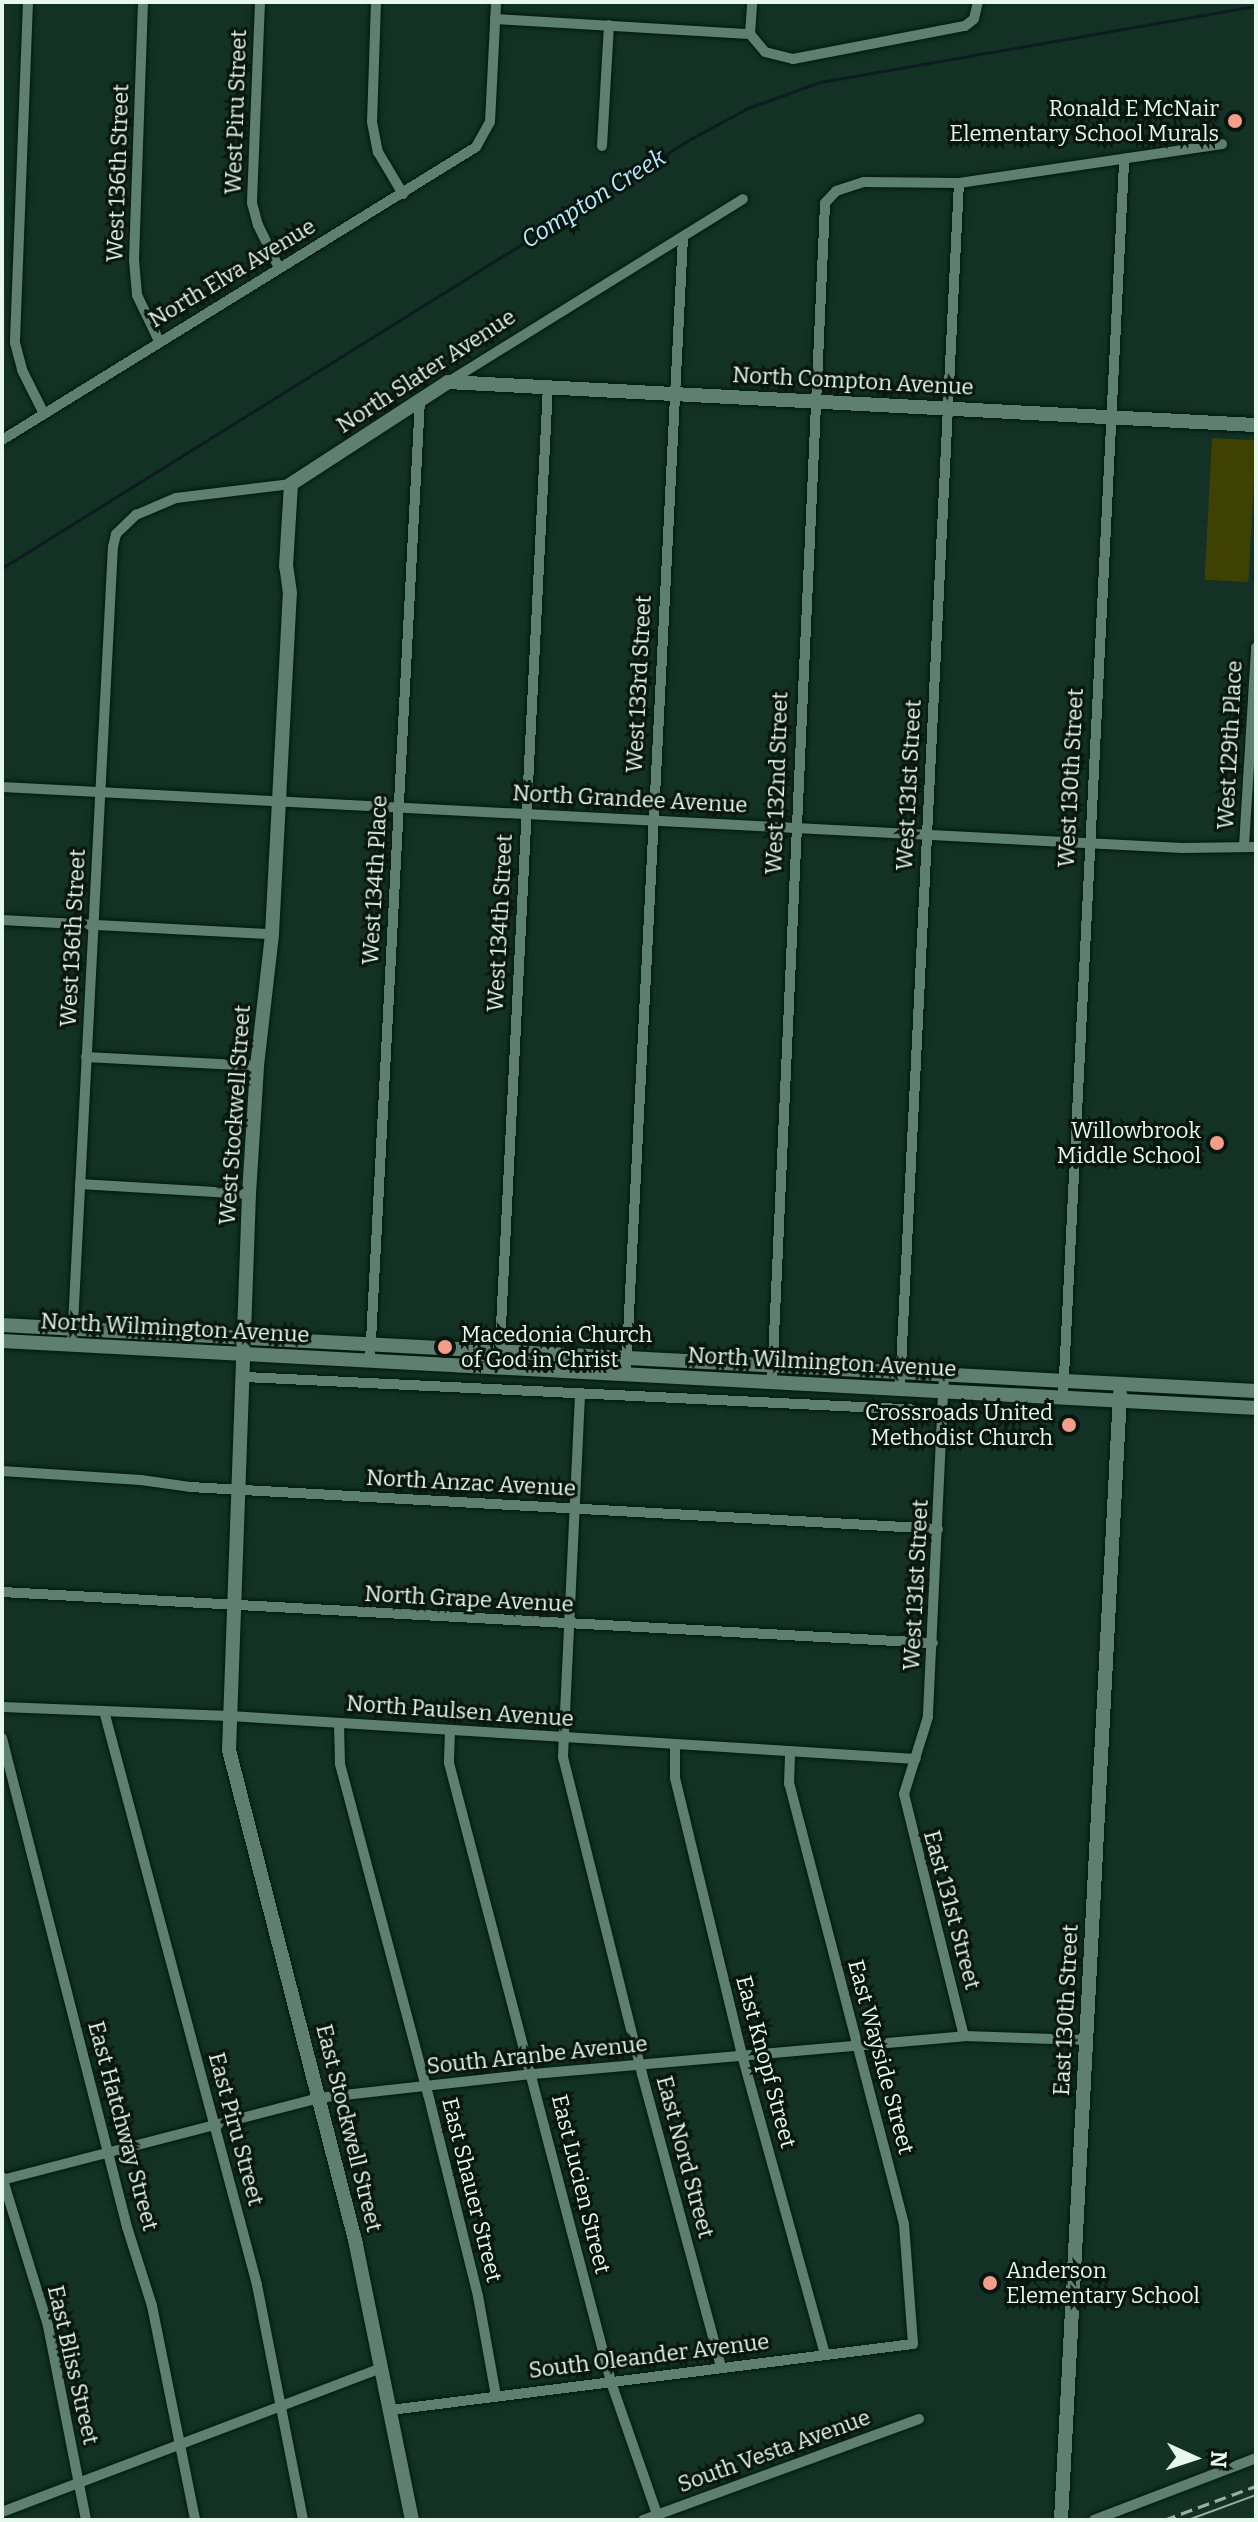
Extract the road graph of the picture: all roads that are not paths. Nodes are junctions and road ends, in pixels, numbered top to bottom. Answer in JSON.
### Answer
{"nodes":[{"id":1,"x":28,"y":2,"type":"edge"},
{"id":2,"x":143,"y":2,"type":"edge"},
{"id":3,"x":260,"y":2,"type":"edge"},
{"id":4,"x":376,"y":2,"type":"edge"},
{"id":5,"x":496,"y":2,"type":"edge"},
{"id":6,"x":752,"y":2,"type":"edge"},
{"id":7,"x":978,"y":2,"type":"edge"},
{"id":8,"x":495,"y":19,"type":"junction"},
{"id":9,"x":609,"y":25,"type":"junction"},
{"id":10,"x":750,"y":34,"type":"junction"},
{"id":11,"x":1222,"y":144,"type":"dead end"},
{"id":12,"x":602,"y":146,"type":"dead end"},
{"id":13,"x":1124,"y":161,"type":"junction"},
{"id":14,"x":959,"y":183,"type":"junction"},
{"id":15,"x":403,"y":194,"type":"junction"},
{"id":16,"x":743,"y":199,"type":"dead end"},
{"id":17,"x":683,"y":237,"type":"junction"},
{"id":18,"x":278,"y":266,"type":"junction"},
{"id":19,"x":2,"y":267,"type":"edge"},
{"id":20,"x":16,"y":268,"type":"junction"},
{"id":21,"x":159,"y":341,"type":"junction"},
{"id":22,"x":448,"y":382,"type":"junction"},
{"id":23,"x":548,"y":386,"type":"junction"},
{"id":24,"x":674,"y":393,"type":"junction"},
{"id":25,"x":813,"y":400,"type":"junction"},
{"id":26,"x":420,"y":401,"type":"junction"},
{"id":27,"x":948,"y":409,"type":"junction"},
{"id":28,"x":44,"y":414,"type":"junction"},
{"id":29,"x":1113,"y":418,"type":"junction"},
{"id":30,"x":1256,"y":425,"type":"edge"},
{"id":31,"x":2,"y":440,"type":"edge"},
{"id":32,"x":291,"y":484,"type":"junction"},
{"id":33,"x":116,"y":534,"type":"joint"},
{"id":34,"x":1256,"y":647,"type":"edge"},
{"id":35,"x":2,"y":787,"type":"edge"},
{"id":36,"x":101,"y":792,"type":"junction"},
{"id":37,"x":279,"y":801,"type":"junction"},
{"id":38,"x":399,"y":808,"type":"junction"},
{"id":39,"x":526,"y":814,"type":"junction"},
{"id":40,"x":653,"y":820,"type":"junction"},
{"id":41,"x":795,"y":828,"type":"junction"},
{"id":42,"x":927,"y":834,"type":"junction"},
{"id":43,"x":1090,"y":842,"type":"junction"},
{"id":44,"x":1250,"y":846,"type":"edge"},
{"id":45,"x":2,"y":920,"type":"edge"},
{"id":46,"x":94,"y":924,"type":"junction"},
{"id":47,"x":272,"y":934,"type":"junction"},
{"id":48,"x":86,"y":1057,"type":"junction"},
{"id":49,"x":257,"y":1066,"type":"junction"},
{"id":50,"x":80,"y":1184,"type":"junction"},
{"id":51,"x":249,"y":1194,"type":"junction"},
{"id":52,"x":2,"y":1325,"type":"edge"},
{"id":53,"x":73,"y":1327,"type":"junction"},
{"id":54,"x":244,"y":1337,"type":"junction"},
{"id":55,"x":2,"y":1341,"type":"edge"},
{"id":56,"x":371,"y":1343,"type":"junction"},
{"id":57,"x":72,"y":1344,"type":"junction"},
{"id":58,"x":499,"y":1350,"type":"junction"},
{"id":59,"x":244,"y":1354,"type":"junction"},
{"id":60,"x":627,"y":1356,"type":"junction"},
{"id":61,"x":370,"y":1360,"type":"junction"},
{"id":62,"x":772,"y":1365,"type":"junction"},
{"id":63,"x":499,"y":1366,"type":"junction"},
{"id":64,"x":901,"y":1372,"type":"junction"},
{"id":65,"x":626,"y":1374,"type":"junction"},
{"id":66,"x":944,"y":1374,"type":"junction"},
{"id":67,"x":245,"y":1377,"type":"junction"},
{"id":68,"x":1063,"y":1380,"type":"junction"},
{"id":69,"x":772,"y":1381,"type":"junction"},
{"id":70,"x":1121,"y":1384,"type":"junction"},
{"id":71,"x":900,"y":1388,"type":"junction"},
{"id":72,"x":944,"y":1390,"type":"junction"},
{"id":73,"x":1256,"y":1391,"type":"edge"},
{"id":74,"x":580,"y":1395,"type":"junction"},
{"id":75,"x":1063,"y":1397,"type":"junction"},
{"id":76,"x":1120,"y":1400,"type":"junction"},
{"id":77,"x":1256,"y":1408,"type":"edge"},
{"id":78,"x":943,"y":1411,"type":"junction"},
{"id":79,"x":2,"y":1471,"type":"edge"},
{"id":80,"x":239,"y":1490,"type":"junction"},
{"id":81,"x":574,"y":1509,"type":"junction"},
{"id":82,"x":938,"y":1529,"type":"junction"},
{"id":83,"x":2,"y":1592,"type":"edge"},
{"id":84,"x":234,"y":1606,"type":"junction"},
{"id":85,"x":569,"y":1625,"type":"junction"},
{"id":86,"x":933,"y":1643,"type":"junction"},
{"id":87,"x":2,"y":1707,"type":"edge"},
{"id":88,"x":104,"y":1711,"type":"junction"},
{"id":89,"x":230,"y":1716,"type":"junction"},
{"id":90,"x":339,"y":1723,"type":"junction"},
{"id":91,"x":450,"y":1731,"type":"junction"},
{"id":92,"x":564,"y":1738,"type":"junction"},
{"id":93,"x":3,"y":1740,"type":"edge"},
{"id":94,"x":675,"y":1746,"type":"junction"},
{"id":95,"x":229,"y":1750,"type":"joint"},
{"id":96,"x":790,"y":1751,"type":"junction"},
{"id":97,"x":916,"y":1759,"type":"junction"},
{"id":98,"x":904,"y":1794,"type":"joint"},
{"id":99,"x":964,"y":2036,"type":"junction"},
{"id":100,"x":1086,"y":2040,"type":"junction"},
{"id":101,"x":858,"y":2048,"type":"junction"},
{"id":102,"x":742,"y":2055,"type":"junction"},
{"id":103,"x":640,"y":2065,"type":"junction"},
{"id":104,"x":533,"y":2074,"type":"junction"},
{"id":105,"x":426,"y":2086,"type":"junction"},
{"id":106,"x":318,"y":2098,"type":"junction"},
{"id":107,"x":214,"y":2125,"type":"junction"},
{"id":108,"x":108,"y":2152,"type":"junction"},
{"id":109,"x":2,"y":2178,"type":"edge"},
{"id":110,"x":913,"y":2344,"type":"joint"},
{"id":111,"x":825,"y":2354,"type":"junction"},
{"id":112,"x":721,"y":2367,"type":"junction"},
{"id":113,"x":382,"y":2368,"type":"junction"},
{"id":114,"x":611,"y":2382,"type":"junction"},
{"id":115,"x":496,"y":2396,"type":"junction"},
{"id":116,"x":281,"y":2406,"type":"junction"},
{"id":117,"x":391,"y":2410,"type":"junction"},
{"id":118,"x":919,"y":2419,"type":"dead end"},
{"id":119,"x":181,"y":2445,"type":"junction"},
{"id":120,"x":1256,"y":2458,"type":"edge"},
{"id":121,"x":79,"y":2483,"type":"junction"},
{"id":122,"x":2,"y":2512,"type":"edge"},
{"id":123,"x":658,"y":2517,"type":"edge"},
{"id":124,"x":86,"y":2520,"type":"edge"},
{"id":125,"x":195,"y":2520,"type":"edge"},
{"id":126,"x":303,"y":2520,"type":"edge"},
{"id":127,"x":412,"y":2520,"type":"edge"},
{"id":128,"x":643,"y":2520,"type":"edge"},
{"id":129,"x":1061,"y":2520,"type":"edge"},
{"id":130,"x":1094,"y":2520,"type":"edge"}],
"edges":[{"from":1,"to":20,"type":"street"},
{"from":2,"to":21,"type":"street","name":"West 136th Street"},
{"from":3,"to":18,"type":"street","name":"West Piru Street"},
{"from":4,"to":15,"type":"street"},
{"from":5,"to":8,"type":"street"},
{"from":6,"to":10,"type":"street"},
{"from":7,"to":10,"type":"street"},
{"from":8,"to":9,"type":"street"},
{"from":8,"to":15,"type":"street","name":"North Elva Avenue"},
{"from":9,"to":10,"type":"street"},
{"from":9,"to":12,"type":"street"},
{"from":11,"to":13,"type":"street"},
{"from":13,"to":14,"type":"street"},
{"from":13,"to":29,"type":"street","name":"West 130th Street"},
{"from":14,"to":25,"type":"street","name":"West 132nd Street"},
{"from":14,"to":27,"type":"street","name":"West 131st Street"},
{"from":15,"to":18,"type":"street","name":"North Elva Avenue"},
{"from":16,"to":17,"type":"street","name":"North Slater Avenue"},
{"from":17,"to":22,"type":"street","name":"North Slater Avenue"},
{"from":17,"to":24,"type":"street","name":"West 133rd Street"},
{"from":18,"to":21,"type":"street","name":"North Elva Avenue"},
{"from":19,"to":20,"type":"street"},
{"from":20,"to":28,"type":"street"},
{"from":21,"to":28,"type":"street","name":"North Elva Avenue"},
{"from":22,"to":23,"type":"street","name":"North Compton Avenue"},
{"from":22,"to":26,"type":"street","name":"North Slater Avenue"},
{"from":23,"to":24,"type":"street","name":"North Compton Avenue"},
{"from":23,"to":39,"type":"street","name":"West 134th Street"},
{"from":24,"to":25,"type":"street","name":"North Compton Avenue"},
{"from":24,"to":40,"type":"street","name":"West 133rd Street"},
{"from":25,"to":27,"type":"street","name":"North Compton Avenue"},
{"from":25,"to":41,"type":"street","name":"West 132nd Street"},
{"from":26,"to":32,"type":"street","name":"North Slater Avenue"},
{"from":26,"to":38,"type":"street","name":"West 134th Place"},
{"from":27,"to":29,"type":"street","name":"North Compton Avenue"},
{"from":27,"to":42,"type":"street","name":"West 131st Street"},
{"from":28,"to":31,"type":"street","name":"North Elva Avenue"},
{"from":29,"to":30,"type":"street","name":"North Compton Avenue"},
{"from":29,"to":43,"type":"street","name":"West 130th Street"},
{"from":32,"to":33,"type":"street","name":"North Slater Avenue"},
{"from":32,"to":37,"type":"street","name":"West Stockwell Street"},
{"from":33,"to":36,"type":"street","name":"West 136th Street"},
{"from":34,"to":44,"type":"street","name":"West 129th Place"},
{"from":35,"to":36,"type":"street","name":"North Grandee Avenue"},
{"from":36,"to":37,"type":"street","name":"North Grandee Avenue"},
{"from":36,"to":46,"type":"street","name":"West 136th Street"},
{"from":37,"to":38,"type":"street","name":"North Grandee Avenue"},
{"from":37,"to":47,"type":"street","name":"West Stockwell Street"},
{"from":38,"to":39,"type":"street","name":"North Grandee Avenue"},
{"from":38,"to":56,"type":"street","name":"West 134th Place"},
{"from":39,"to":40,"type":"street","name":"North Grandee Avenue"},
{"from":39,"to":58,"type":"street","name":"West 134th Street"},
{"from":40,"to":41,"type":"street","name":"North Grandee Avenue"},
{"from":40,"to":60,"type":"street","name":"West 133rd Street"},
{"from":41,"to":42,"type":"street","name":"North Grandee Avenue"},
{"from":41,"to":62,"type":"street","name":"West 132nd Street"},
{"from":42,"to":43,"type":"street","name":"North Grandee Avenue"},
{"from":42,"to":64,"type":"street","name":"West 131st Street"},
{"from":43,"to":44,"type":"street","name":"North Grandee Avenue"},
{"from":43,"to":68,"type":"street","name":"West 130th Street"},
{"from":45,"to":46,"type":"street"},
{"from":46,"to":47,"type":"street"},
{"from":46,"to":48,"type":"street","name":"West 136th Street"},
{"from":47,"to":49,"type":"street","name":"West Stockwell Street"},
{"from":48,"to":49,"type":"street"},
{"from":48,"to":50,"type":"street","name":"West 136th Street"},
{"from":49,"to":51,"type":"street","name":"West Stockwell Street"},
{"from":50,"to":51,"type":"street"},
{"from":50,"to":53,"type":"street","name":"West 136th Street"},
{"from":51,"to":54,"type":"street","name":"West Stockwell Street"},
{"from":52,"to":53,"type":"street","name":"North Wilmington Avenue"},
{"from":53,"to":54,"type":"street","name":"North Wilmington Avenue"},
{"from":53,"to":57,"type":"street","name":"West 136th Street"},
{"from":54,"to":56,"type":"street","name":"North Wilmington Avenue"},
{"from":54,"to":59,"type":"street","name":"West Stockwell Street"},
{"from":55,"to":57,"type":"street","name":"North Wilmington Avenue"},
{"from":56,"to":58,"type":"street","name":"North Wilmington Avenue"},
{"from":56,"to":61,"type":"street","name":"West 134th Place"},
{"from":57,"to":59,"type":"street","name":"North Wilmington Avenue"},
{"from":58,"to":60,"type":"street","name":"North Wilmington Avenue"},
{"from":58,"to":63,"type":"street","name":"West 134th Street"},
{"from":59,"to":61,"type":"street","name":"North Wilmington Avenue"},
{"from":59,"to":67,"type":"street","name":"West Stockwell Street"},
{"from":60,"to":62,"type":"street","name":"North Wilmington Avenue"},
{"from":60,"to":65,"type":"street","name":"West 133rd Street"},
{"from":61,"to":63,"type":"street","name":"North Wilmington Avenue"},
{"from":62,"to":64,"type":"street","name":"North Wilmington Avenue"},
{"from":62,"to":69,"type":"street","name":"West 132nd Street"},
{"from":63,"to":65,"type":"street","name":"North Wilmington Avenue"},
{"from":64,"to":66,"type":"street","name":"North Wilmington Avenue"},
{"from":64,"to":71,"type":"street","name":"West 131st Street"},
{"from":65,"to":69,"type":"street","name":"North Wilmington Avenue"},
{"from":66,"to":68,"type":"street","name":"North Wilmington Avenue"},
{"from":66,"to":72,"type":"street","name":"West 131st Street"},
{"from":67,"to":74,"type":"street"},
{"from":67,"to":80,"type":"street","name":"West Stockwell Street"},
{"from":68,"to":70,"type":"street","name":"North Wilmington Avenue"},
{"from":68,"to":75,"type":"street","name":"West 130th Street"},
{"from":69,"to":71,"type":"street","name":"North Wilmington Avenue"},
{"from":70,"to":73,"type":"street","name":"North Wilmington Avenue"},
{"from":70,"to":76,"type":"street"},
{"from":71,"to":72,"type":"street","name":"North Wilmington Avenue"},
{"from":72,"to":75,"type":"street","name":"North Wilmington Avenue"},
{"from":72,"to":78,"type":"street","name":"West 131st Street"},
{"from":74,"to":78,"type":"street"},
{"from":74,"to":81,"type":"street","name":"East Nord Street"},
{"from":75,"to":76,"type":"street","name":"North Wilmington Avenue"},
{"from":76,"to":77,"type":"street","name":"North Wilmington Avenue"},
{"from":76,"to":100,"type":"street","name":"East 130th Street"},
{"from":78,"to":82,"type":"street","name":"West 131st Street"},
{"from":79,"to":80,"type":"street","name":"North Anzac Avenue"},
{"from":80,"to":81,"type":"street","name":"North Anzac Avenue"},
{"from":80,"to":84,"type":"street","name":"West Stockwell Street"},
{"from":81,"to":82,"type":"street","name":"North Anzac Avenue"},
{"from":81,"to":85,"type":"street","name":"East Nord Street"},
{"from":82,"to":86,"type":"street","name":"West 131st Street"},
{"from":83,"to":84,"type":"street","name":"North Grape Avenue"},
{"from":84,"to":85,"type":"street","name":"North Grape Avenue"},
{"from":84,"to":89,"type":"street","name":"West Stockwell Street"},
{"from":85,"to":86,"type":"street","name":"North Grape Avenue"},
{"from":85,"to":92,"type":"street","name":"East Nord Street"},
{"from":86,"to":97,"type":"street","name":"West 131st Street"},
{"from":87,"to":88,"type":"street","name":"North Paulsen Avenue"},
{"from":88,"to":89,"type":"street","name":"North Paulsen Avenue"},
{"from":88,"to":107,"type":"street","name":"East Piru Street"},
{"from":89,"to":90,"type":"street","name":"North Paulsen Avenue"},
{"from":89,"to":95,"type":"street","name":"West Stockwell Street"},
{"from":90,"to":91,"type":"street","name":"North Paulsen Avenue"},
{"from":90,"to":105,"type":"street","name":"East Shauer Street"},
{"from":91,"to":92,"type":"street","name":"North Paulsen Avenue"},
{"from":91,"to":104,"type":"street","name":"East Lucien Street"},
{"from":92,"to":94,"type":"street","name":"North Paulsen Avenue"},
{"from":92,"to":103,"type":"street","name":"East Nord Street"},
{"from":93,"to":108,"type":"street","name":"East Hatchway Street"},
{"from":94,"to":96,"type":"street","name":"North Paulsen Avenue"},
{"from":94,"to":102,"type":"street","name":"East Knopf Street"},
{"from":95,"to":106,"type":"street","name":"East Stockwell Street"},
{"from":96,"to":97,"type":"street","name":"North Paulsen Avenue"},
{"from":96,"to":101,"type":"street","name":"East Wayside Street"},
{"from":97,"to":98,"type":"street","name":"West 131st Street"},
{"from":98,"to":99,"type":"street","name":"East 131st Street"},
{"from":99,"to":100,"type":"street","name":"South Aranbe Avenue"},
{"from":99,"to":101,"type":"street","name":"South Aranbe Avenue"},
{"from":100,"to":129,"type":"street","name":"East 130th Street"},
{"from":101,"to":102,"type":"street","name":"South Aranbe Avenue"},
{"from":101,"to":110,"type":"street","name":"East Wayside Street"},
{"from":102,"to":103,"type":"street","name":"South Aranbe Avenue"},
{"from":102,"to":111,"type":"street","name":"East Knopf Street"},
{"from":103,"to":104,"type":"street","name":"South Aranbe Avenue"},
{"from":103,"to":112,"type":"street","name":"East Nord Street"},
{"from":104,"to":105,"type":"street","name":"South Aranbe Avenue"},
{"from":104,"to":114,"type":"street","name":"East Lucien Street"},
{"from":105,"to":106,"type":"street","name":"South Aranbe Avenue"},
{"from":105,"to":115,"type":"street","name":"East Shauer Street"},
{"from":106,"to":107,"type":"street","name":"South Aranbe Avenue"},
{"from":106,"to":113,"type":"street","name":"East Stockwell Street"},
{"from":107,"to":108,"type":"street","name":"South Aranbe Avenue"},
{"from":107,"to":116,"type":"street","name":"East Piru Street"},
{"from":108,"to":109,"type":"street","name":"South Aranbe Avenue"},
{"from":108,"to":119,"type":"street","name":"East Hatchway Street"},
{"from":109,"to":121,"type":"street","name":"East Bliss Street"},
{"from":110,"to":111,"type":"street","name":"South Oleander Avenue"},
{"from":111,"to":112,"type":"street","name":"South Oleander Avenue"},
{"from":112,"to":114,"type":"street","name":"South Oleander Avenue"},
{"from":113,"to":116,"type":"street"},
{"from":113,"to":117,"type":"street","name":"East Stockwell Street"},
{"from":114,"to":115,"type":"street","name":"South Oleander Avenue"},
{"from":114,"to":123,"type":"street","name":"East Lucien Street"},
{"from":115,"to":117,"type":"street","name":"South Oleander Avenue"},
{"from":116,"to":119,"type":"street"},
{"from":116,"to":126,"type":"street","name":"East Piru Street"},
{"from":117,"to":127,"type":"street","name":"East Stockwell Street"},
{"from":118,"to":123,"type":"street","name":"South Vesta Avenue"},
{"from":119,"to":121,"type":"street"},
{"from":119,"to":125,"type":"street","name":"East Hatchway Street"},
{"from":120,"to":130,"type":"street"},
{"from":121,"to":122,"type":"street"},
{"from":121,"to":124,"type":"street","name":"East Bliss Street"},
{"from":123,"to":128,"type":"street","name":"South Vesta Avenue"}]}
